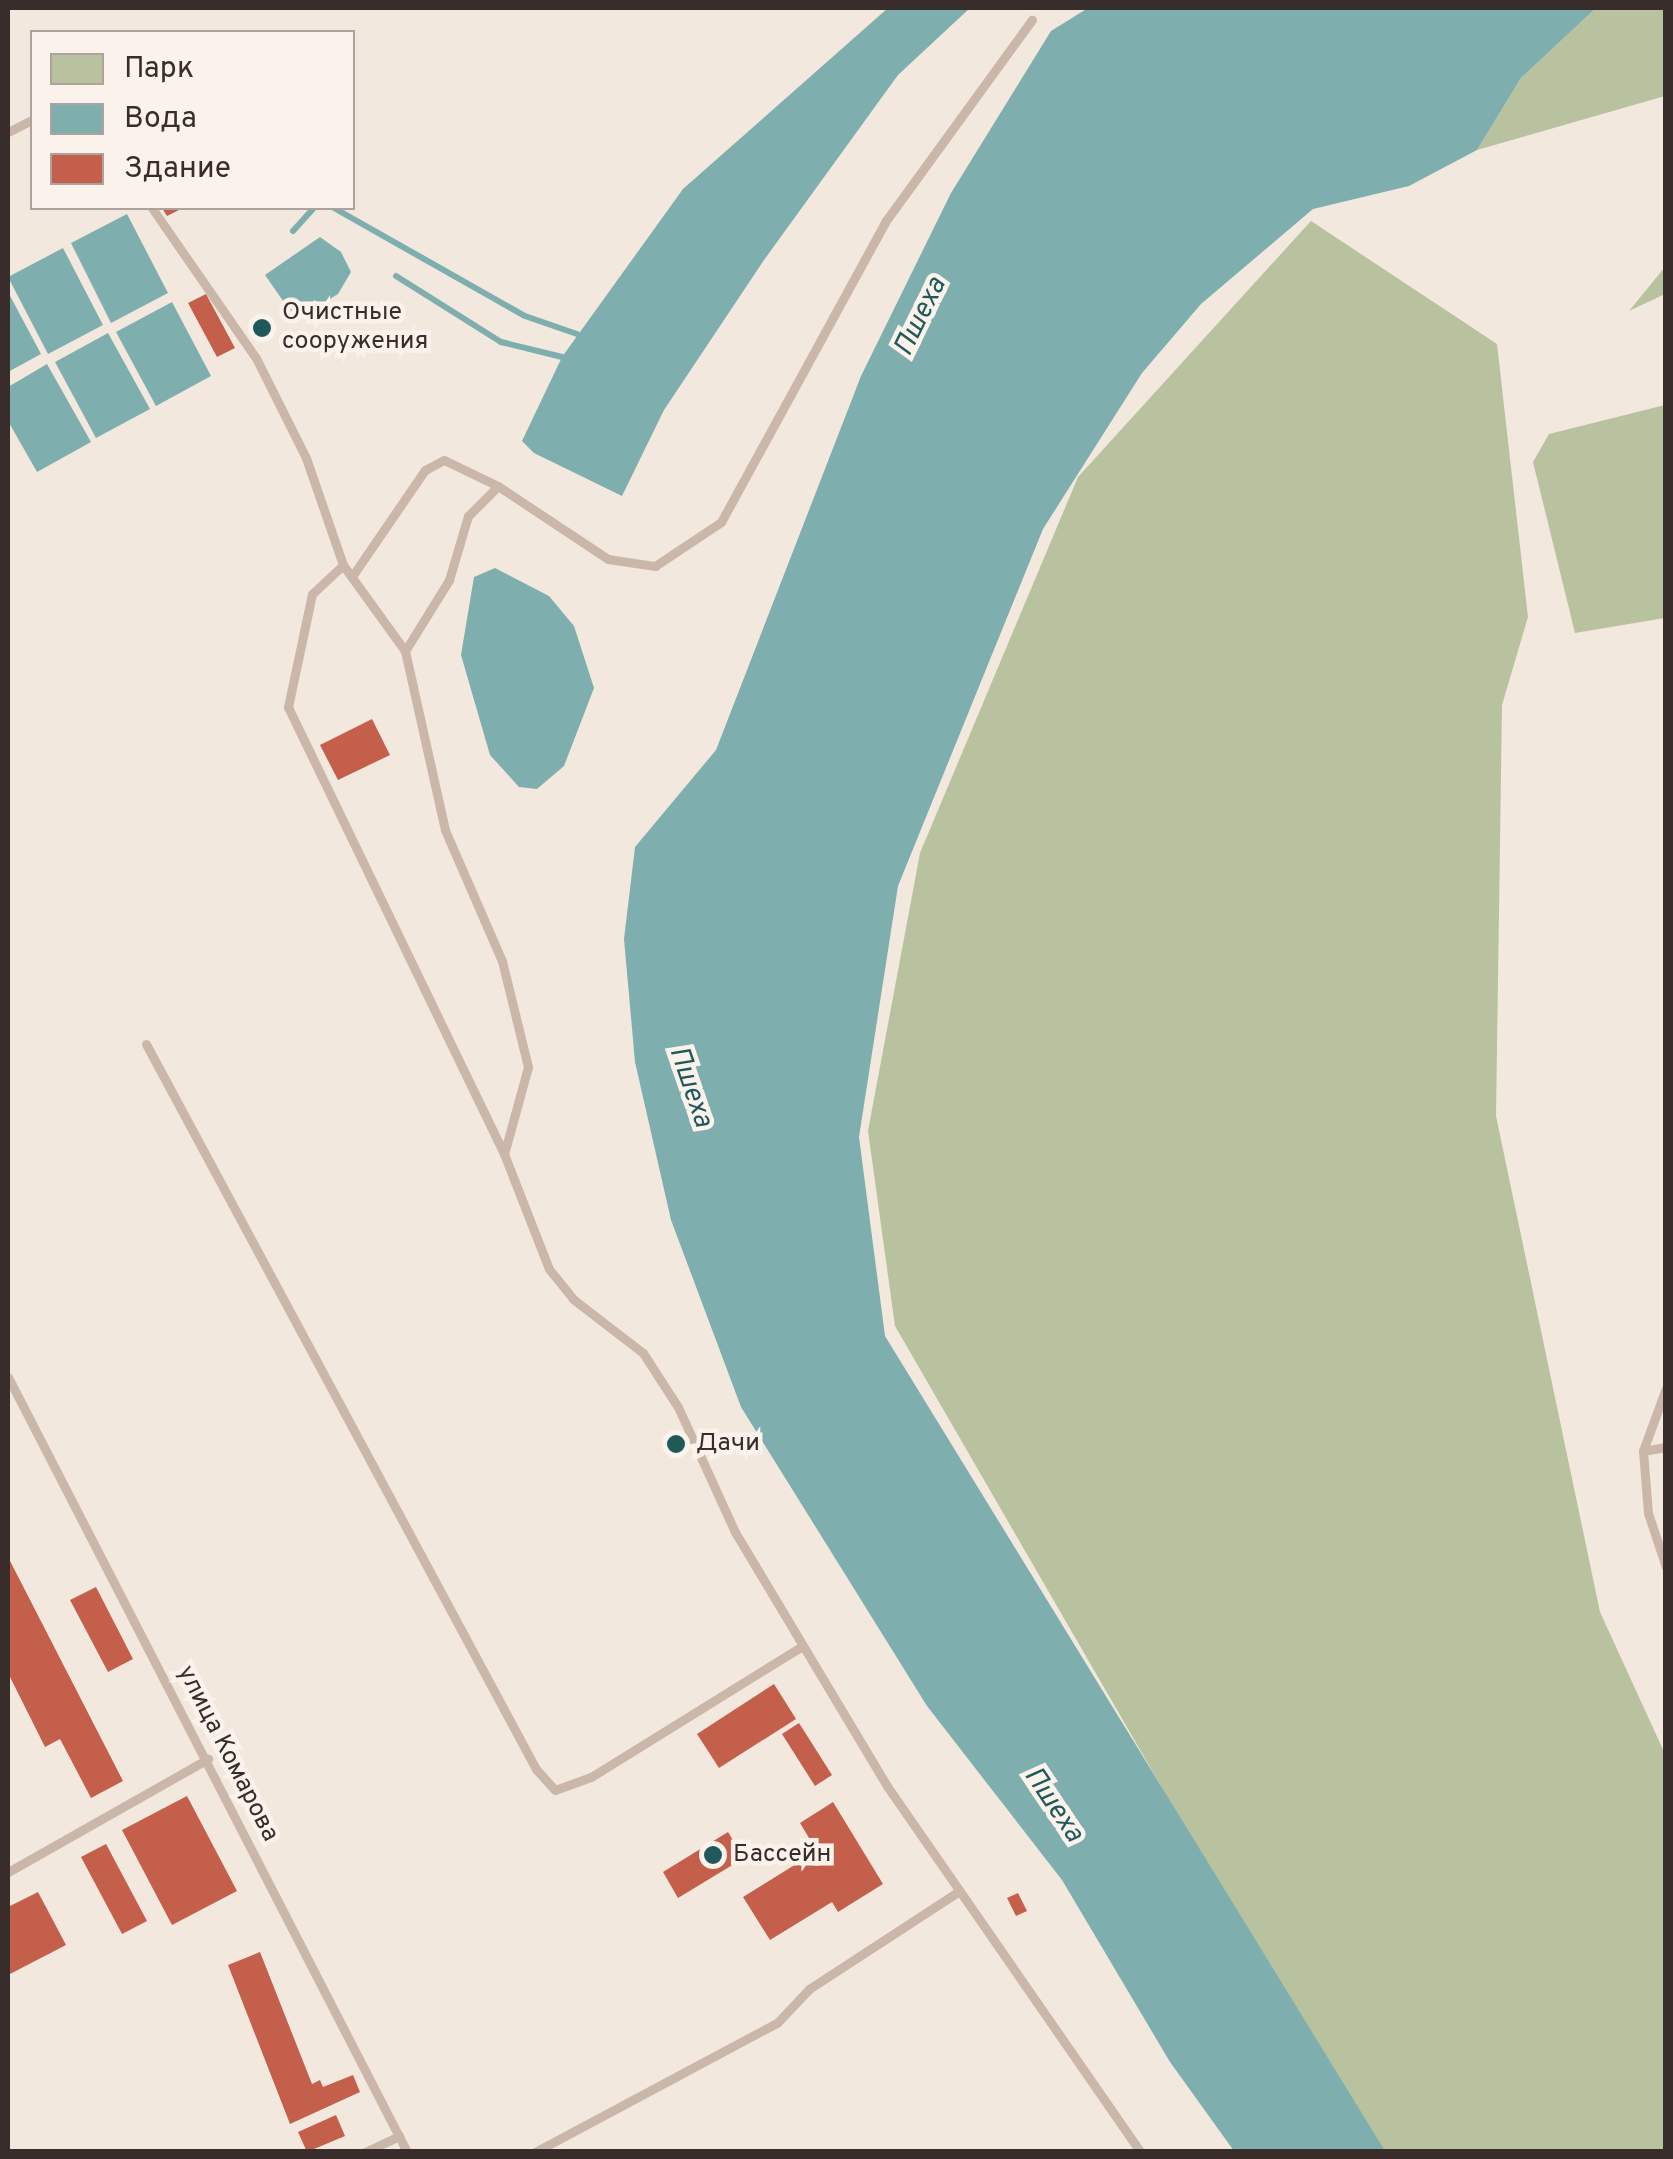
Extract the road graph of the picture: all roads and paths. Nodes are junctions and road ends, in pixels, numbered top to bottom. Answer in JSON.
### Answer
{"nodes":[{"id":1,"x":1032,"y":20,"type":"dead end"},
{"id":2,"x":153,"y":210,"type":"edge"},
{"id":3,"x":498,"y":486,"type":"junction"},
{"id":4,"x":343,"y":565,"type":"junction"},
{"id":5,"x":352,"y":575,"type":"junction"},
{"id":6,"x":405,"y":652,"type":"junction"},
{"id":7,"x":146,"y":1044,"type":"dead end"},
{"id":8,"x":504,"y":1154,"type":"junction"},
{"id":9,"x":8,"y":1377,"type":"edge"},
{"id":10,"x":1666,"y":1388,"type":"edge"},
{"id":11,"x":1666,"y":1447,"type":"edge"},
{"id":12,"x":1644,"y":1451,"type":"junction"},
{"id":13,"x":1666,"y":1567,"type":"edge"},
{"id":14,"x":802,"y":1646,"type":"junction"},
{"id":15,"x":208,"y":1759,"type":"junction"},
{"id":16,"x":8,"y":1872,"type":"edge"},
{"id":17,"x":956,"y":1893,"type":"junction"},
{"id":18,"x":399,"y":2136,"type":"junction"},
{"id":19,"x":365,"y":2152,"type":"edge"},
{"id":20,"x":407,"y":2152,"type":"edge"},
{"id":21,"x":536,"y":2152,"type":"edge"},
{"id":22,"x":1140,"y":2152,"type":"edge"}],
"edges":[{"from":1,"to":3,"type":"lane"},
{"from":2,"to":4,"type":"lane"},
{"from":3,"to":5,"type":"lane"},
{"from":3,"to":6,"type":"lane"},
{"from":4,"to":5,"type":"lane"},
{"from":4,"to":8,"type":"lane"},
{"from":5,"to":6,"type":"lane"},
{"from":6,"to":8,"type":"lane"},
{"from":7,"to":14,"type":"lane"},
{"from":8,"to":14,"type":"lane"},
{"from":9,"to":15,"type":"lane","name":"улица Комарова"},
{"from":10,"to":12,"type":"lane"},
{"from":11,"to":12,"type":"lane"},
{"from":12,"to":13,"type":"lane"},
{"from":14,"to":17,"type":"lane"},
{"from":15,"to":16,"type":"lane"},
{"from":15,"to":18,"type":"lane","name":"улица Комарова"},
{"from":17,"to":21,"type":"lane"},
{"from":17,"to":22,"type":"lane"},
{"from":18,"to":19,"type":"lane"},
{"from":18,"to":20,"type":"lane","name":"улица Комарова"}]}
